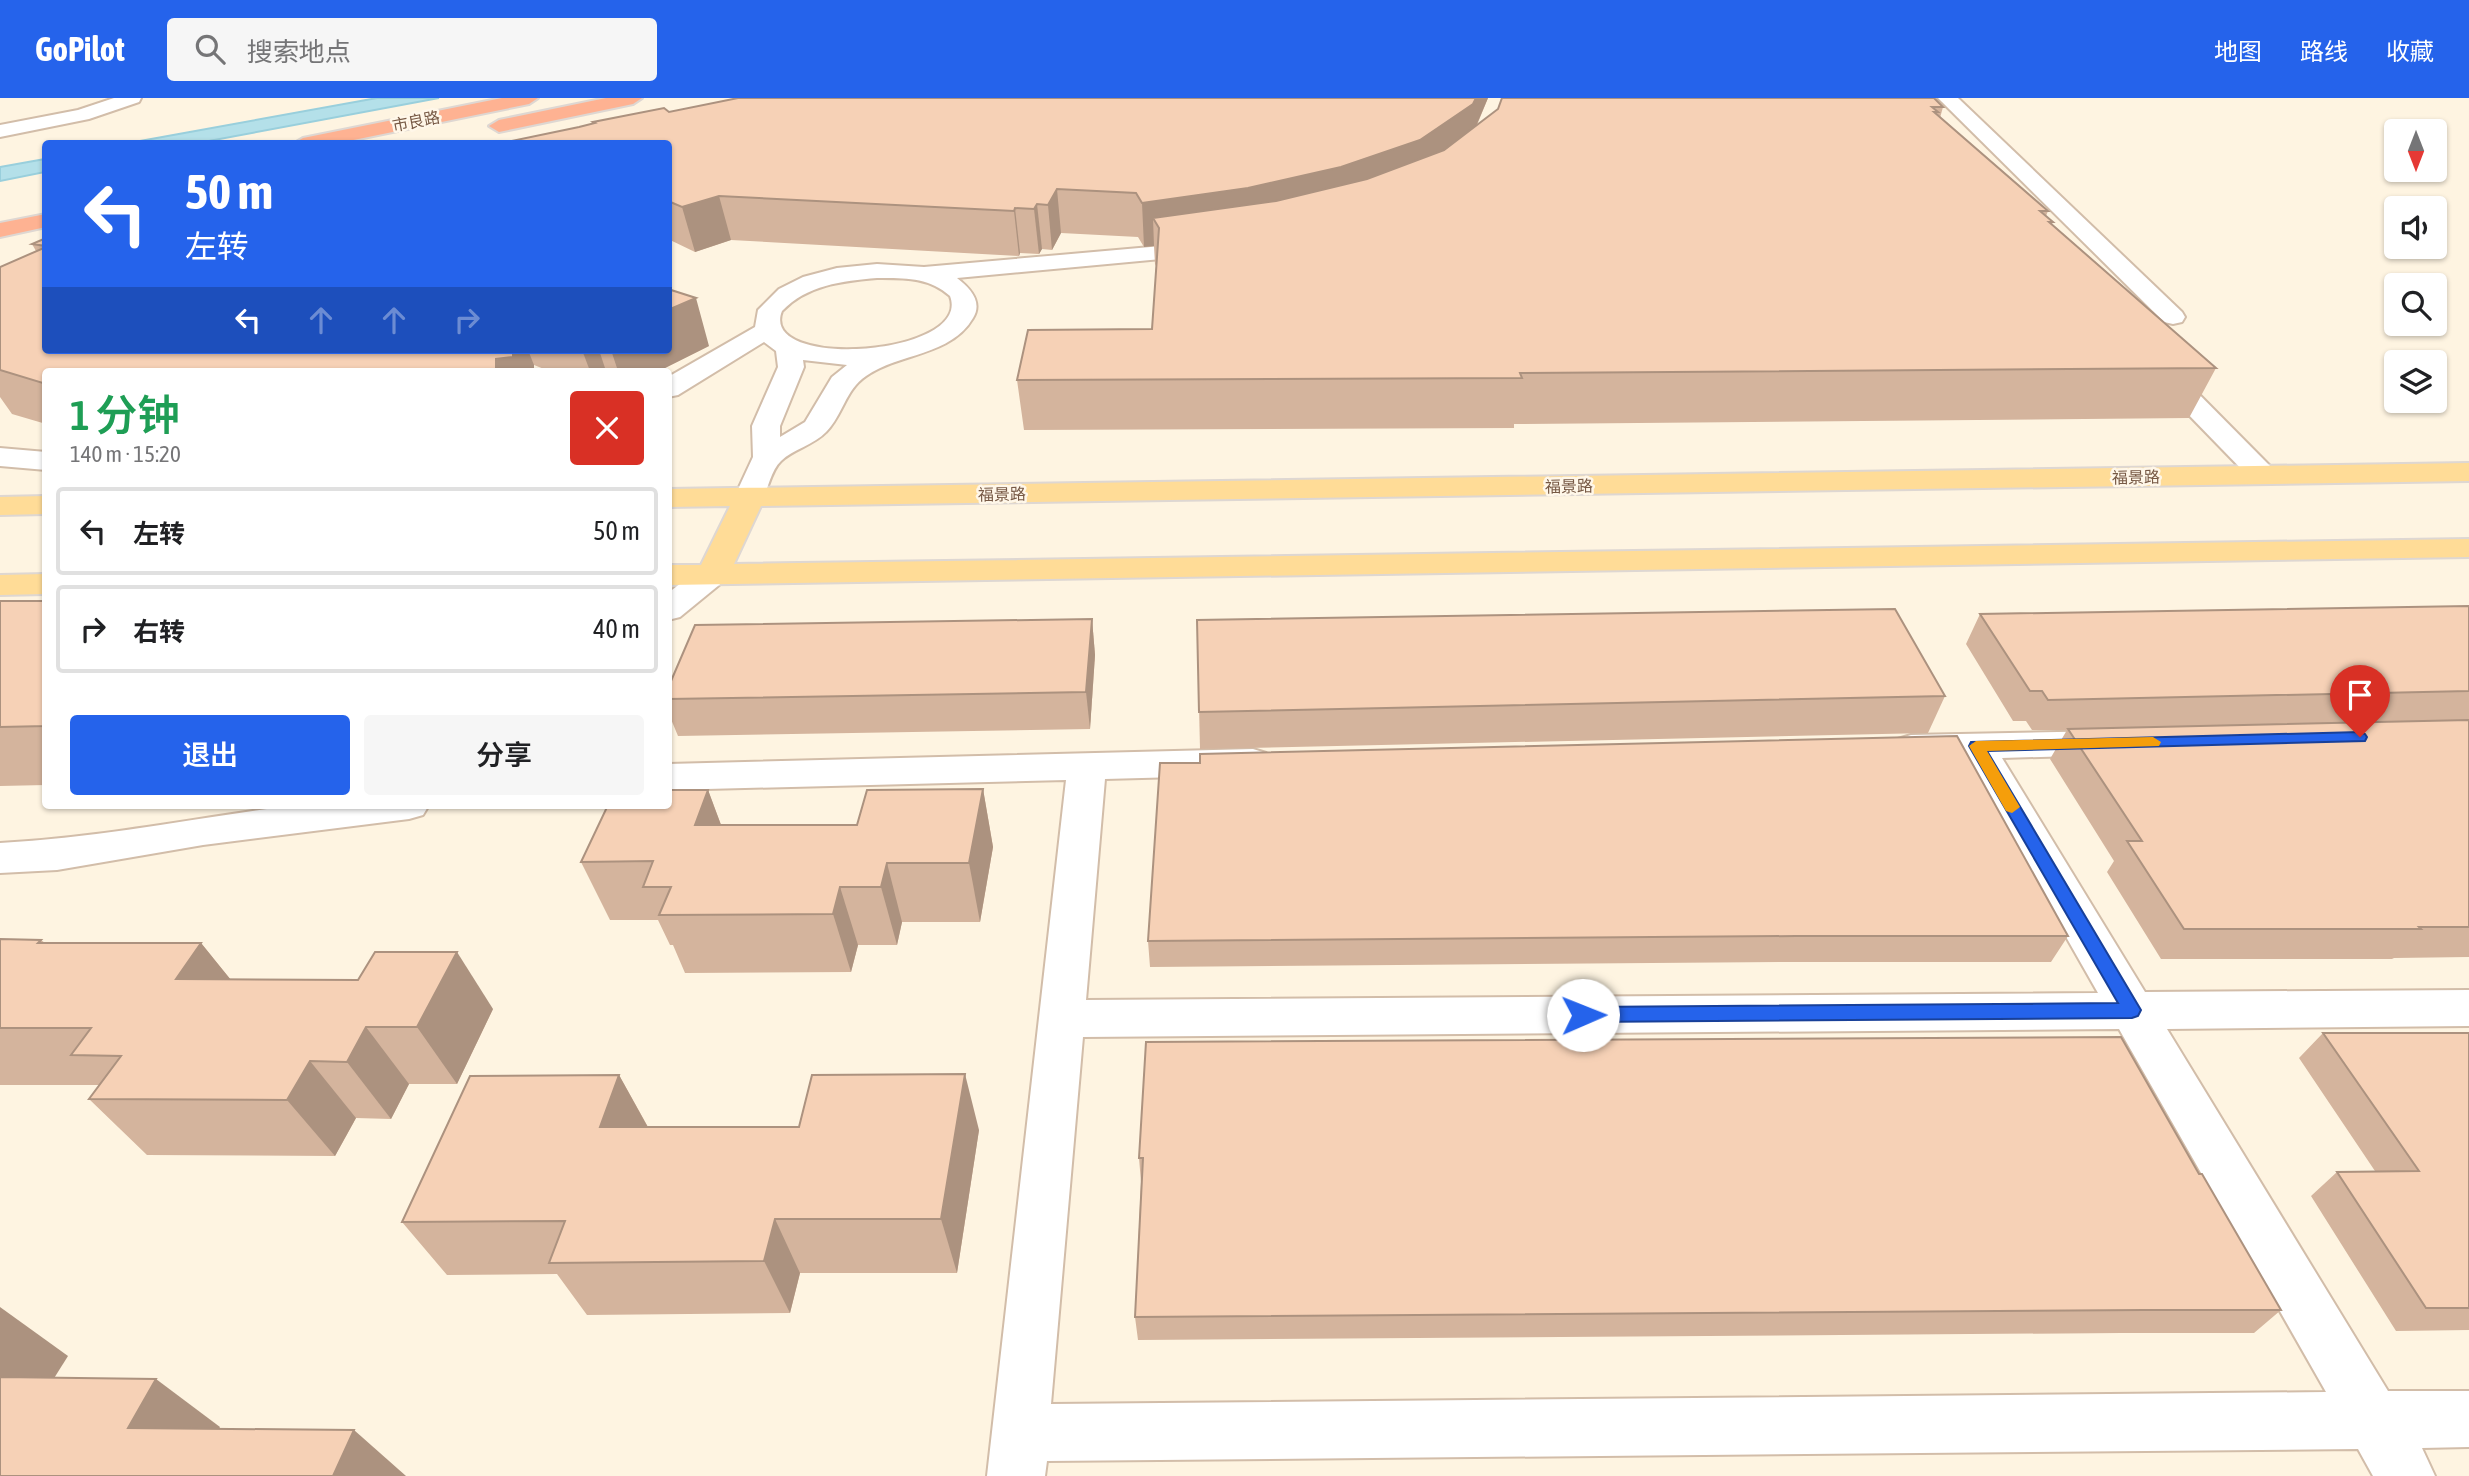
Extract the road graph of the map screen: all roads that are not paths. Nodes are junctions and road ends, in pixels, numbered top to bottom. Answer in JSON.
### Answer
{"nodes":[{"id":1,"x":132,"y":98,"type":"edge"},
{"id":2,"x":529,"y":98,"type":"edge"},
{"id":3,"x":633,"y":98,"type":"edge"},
{"id":4,"x":1947,"y":98,"type":"edge"},
{"id":5,"x":482,"y":129,"type":"dead end"},
{"id":6,"x":0,"y":131,"type":"edge"},
{"id":7,"x":323,"y":140,"type":"edge"},
{"id":8,"x":42,"y":221,"type":"edge"},
{"id":9,"x":0,"y":230,"type":"edge"},
{"id":10,"x":1229,"y":246,"type":"edge"},
{"id":11,"x":923,"y":274,"type":"junction"},
{"id":12,"x":2173,"y":317,"type":"dead end"},
{"id":13,"x":778,"y":338,"type":"junction"},
{"id":14,"x":895,"y":352,"type":"junction"},
{"id":15,"x":2147,"y":356,"type":"edge"},
{"id":16,"x":672,"y":387,"type":"edge"},
{"id":17,"x":0,"y":457,"type":"edge"},
{"id":18,"x":767,"y":457,"type":"junction"},
{"id":19,"x":42,"y":461,"type":"edge"},
{"id":20,"x":2469,"y":472,"type":"edge"},
{"id":21,"x":2263,"y":475,"type":"junction"},
{"id":22,"x":672,"y":498,"type":"edge"},
{"id":23,"x":749,"y":498,"type":"junction"},
{"id":24,"x":42,"y":505,"type":"edge"},
{"id":25,"x":0,"y":506,"type":"edge"},
{"id":26,"x":2469,"y":548,"type":"edge"},
{"id":27,"x":713,"y":574,"type":"junction"},
{"id":28,"x":672,"y":575,"type":"edge"},
{"id":29,"x":0,"y":584,"type":"edge"},
{"id":30,"x":42,"y":584,"type":"edge"},
{"id":31,"x":672,"y":607,"type":"edge"},
{"id":32,"x":2141,"y":742,"type":"edge"},
{"id":33,"x":1976,"y":746,"type":"junction"},
{"id":34,"x":1879,"y":748,"type":"edge"},
{"id":35,"x":1282,"y":761,"type":"edge"},
{"id":36,"x":1087,"y":766,"type":"junction"},
{"id":37,"x":672,"y":777,"type":"edge"},
{"id":38,"x":377,"y":809,"type":"edge"},
{"id":39,"x":0,"y":858,"type":"edge"},
{"id":40,"x":2469,"y":1008,"type":"edge"},
{"id":41,"x":2132,"y":1010,"type":"junction"},
{"id":42,"x":1062,"y":1019,"type":"junction"},
{"id":43,"x":2469,"y":1419,"type":"edge"},
{"id":44,"x":2373,"y":1420,"type":"junction"},
{"id":45,"x":1018,"y":1454,"type":"edge"},
{"id":46,"x":2406,"y":1476,"type":"edge"}],
"edges":[{"from":1,"to":6,"type":"lane"},
{"from":2,"to":7,"type":"highway","name":"市良路"},
{"from":3,"to":5,"type":"highway"},
{"from":4,"to":12,"type":"lane"},
{"from":8,"to":9,"type":"highway"},
{"from":10,"to":11,"type":"lane"},
{"from":11,"to":13,"type":"lane"},
{"from":11,"to":14,"type":"lane"},
{"from":13,"to":14,"type":"lane"},
{"from":13,"to":16,"type":"lane"},
{"from":13,"to":18,"type":"lane"},
{"from":14,"to":18,"type":"lane"},
{"from":15,"to":21,"type":"lane"},
{"from":17,"to":19,"type":"lane"},
{"from":18,"to":23,"type":"lane"},
{"from":20,"to":21,"type":"main road","name":"福景路"},
{"from":21,"to":23,"type":"main road","name":"福景路"},
{"from":22,"to":23,"type":"main road","name":"福景路"},
{"from":23,"to":27,"type":"main road"},
{"from":24,"to":25,"type":"main road"},
{"from":26,"to":27,"type":"main road"},
{"from":27,"to":28,"type":"main road"},
{"from":27,"to":31,"type":"lane"},
{"from":29,"to":30,"type":"main road"},
{"from":32,"to":33,"type":"lane"},
{"from":33,"to":34,"type":"lane"},
{"from":33,"to":41,"type":"lane"},
{"from":35,"to":36,"type":"lane"},
{"from":36,"to":37,"type":"lane"},
{"from":36,"to":42,"type":"lane"},
{"from":38,"to":39,"type":"lane"},
{"from":40,"to":41,"type":"lane"},
{"from":41,"to":42,"type":"lane"},
{"from":41,"to":44,"type":"lane"},
{"from":42,"to":45,"type":"lane"},
{"from":43,"to":44,"type":"lane"},
{"from":44,"to":45,"type":"lane"},
{"from":44,"to":46,"type":"lane"}]}
